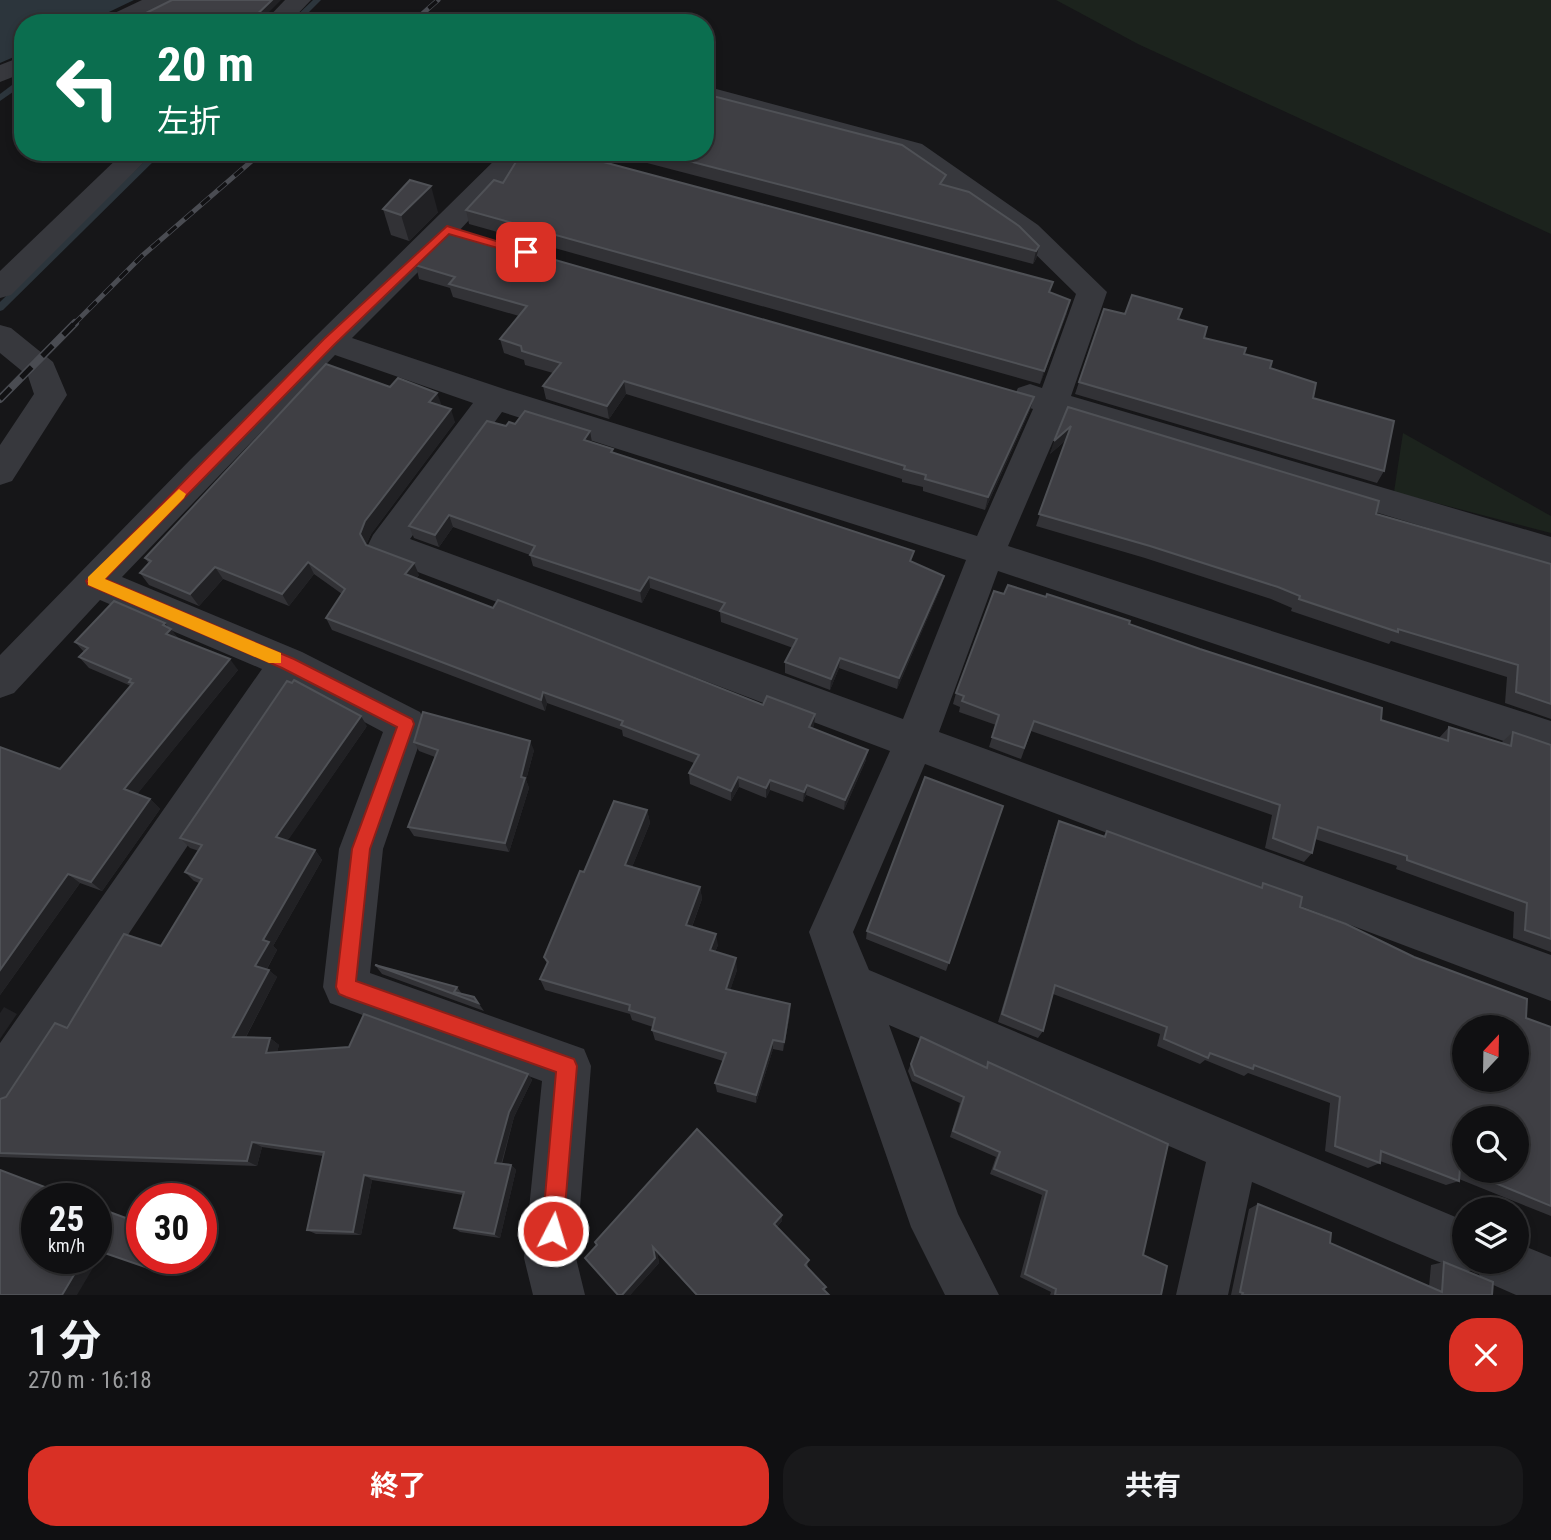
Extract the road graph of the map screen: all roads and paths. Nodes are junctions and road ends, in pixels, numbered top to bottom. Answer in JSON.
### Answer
{"nodes":[{"id":1,"x":161,"y":0,"type":"edge"},
{"id":2,"x":299,"y":0,"type":"edge"},
{"id":3,"x":132,"y":14,"type":"edge"},
{"id":4,"x":284,"y":14,"type":"edge"},
{"id":5,"x":714,"y":96,"type":"edge"},
{"id":6,"x":131,"y":161,"type":"edge"},
{"id":7,"x":512,"y":161,"type":"edge"},
{"id":8,"x":1039,"y":278,"type":"edge"},
{"id":9,"x":0,"y":288,"type":"edge"},
{"id":10,"x":1093,"y":292,"type":"junction"},
{"id":11,"x":0,"y":336,"type":"edge"},
{"id":12,"x":329,"y":342,"type":"junction"},
{"id":13,"x":1000,"y":387,"type":"edge"},
{"id":14,"x":495,"y":398,"type":"junction"},
{"id":15,"x":1053,"y":402,"type":"junction"},
{"id":16,"x":0,"y":472,"type":"edge"},
{"id":17,"x":1551,"y":551,"type":"edge"},
{"id":18,"x":987,"y":553,"type":"junction"},
{"id":19,"x":93,"y":581,"type":"junction"},
{"id":20,"x":288,"y":663,"type":"junction"},
{"id":21,"x":0,"y":681,"type":"edge"},
{"id":22,"x":1551,"y":739,"type":"edge"},
{"id":23,"x":915,"y":741,"type":"junction"},
{"id":24,"x":1551,"y":978,"type":"edge"},
{"id":25,"x":852,"y":986,"type":"junction"},
{"id":26,"x":0,"y":1084,"type":"edge"},
{"id":27,"x":1234,"y":1150,"type":"junction"},
{"id":28,"x":1452,"y":1242,"type":"edge"},
{"id":29,"x":1529,"y":1274,"type":"edge"},
{"id":30,"x":1551,"y":1283,"type":"edge"},
{"id":31,"x":559,"y":1295,"type":"edge"},
{"id":32,"x":973,"y":1295,"type":"edge"},
{"id":33,"x":1202,"y":1295,"type":"edge"}],
"edges":[{"from":1,"to":3,"type":"street"},
{"from":2,"to":4,"type":"street"},
{"from":5,"to":10,"type":"street"},
{"from":6,"to":9,"type":"street"},
{"from":7,"to":12,"type":"street"},
{"from":8,"to":10,"type":"street"},
{"from":10,"to":15,"type":"street"},
{"from":11,"to":16,"type":"street"},
{"from":12,"to":14,"type":"street"},
{"from":12,"to":19,"type":"street"},
{"from":13,"to":15,"type":"street"},
{"from":14,"to":18,"type":"street"},
{"from":14,"to":23,"type":"street"},
{"from":15,"to":17,"type":"street"},
{"from":15,"to":18,"type":"street"},
{"from":18,"to":22,"type":"street"},
{"from":18,"to":23,"type":"street"},
{"from":19,"to":20,"type":"street"},
{"from":19,"to":21,"type":"street"},
{"from":20,"to":26,"type":"street"},
{"from":20,"to":31,"type":"street"},
{"from":23,"to":24,"type":"street"},
{"from":23,"to":25,"type":"street"},
{"from":25,"to":27,"type":"street"},
{"from":25,"to":32,"type":"street"},
{"from":27,"to":28,"type":"street"},
{"from":27,"to":33,"type":"street"},
{"from":29,"to":30,"type":"street"}]}
